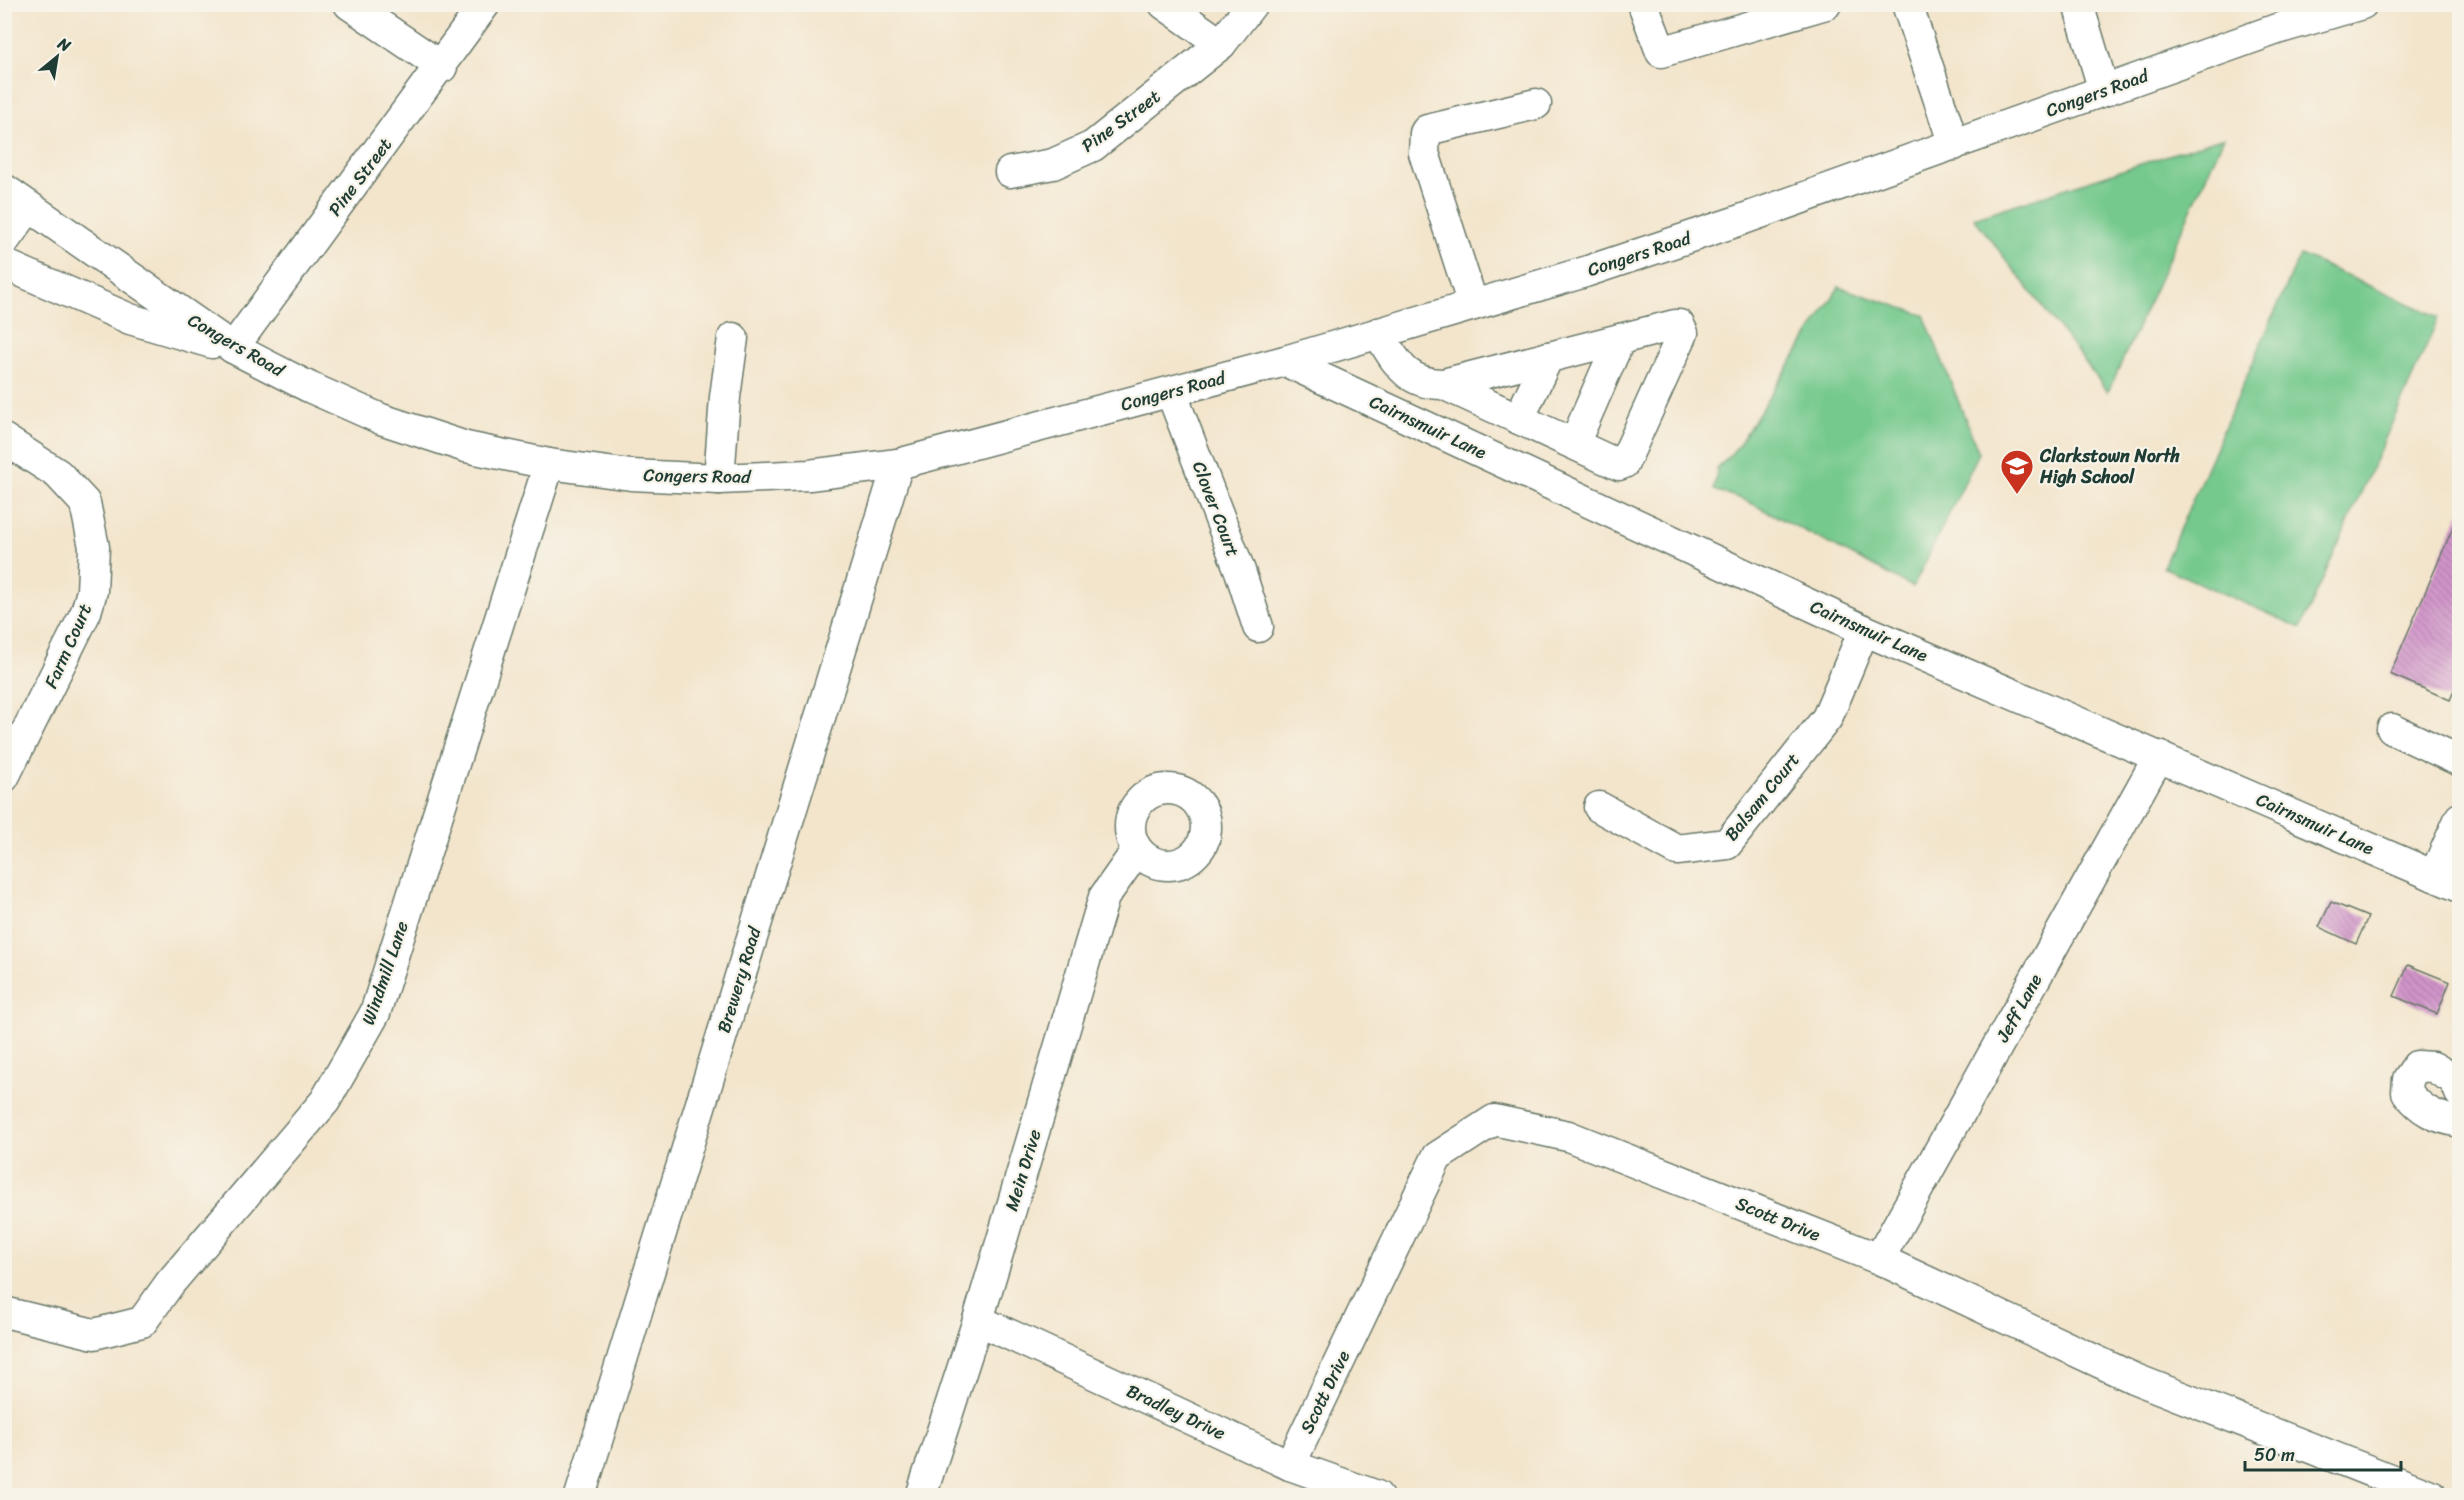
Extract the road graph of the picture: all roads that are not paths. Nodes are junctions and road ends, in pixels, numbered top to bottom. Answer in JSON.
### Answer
{"nodes":[{"id":1,"x":349,"y":4,"type":"edge"},
{"id":2,"x":485,"y":4,"type":"edge"},
{"id":3,"x":1164,"y":4,"type":"edge"},
{"id":4,"x":1252,"y":4,"type":"edge"},
{"id":5,"x":1643,"y":4,"type":"edge"},
{"id":6,"x":1826,"y":4,"type":"edge"},
{"id":7,"x":1907,"y":4,"type":"edge"},
{"id":8,"x":2078,"y":4,"type":"edge"},
{"id":9,"x":2362,"y":4,"type":"edge"},
{"id":10,"x":1786,"y":10,"type":"edge"},
{"id":11,"x":1221,"y":44,"type":"junction"},
{"id":12,"x":442,"y":67,"type":"junction"},
{"id":13,"x":2104,"y":91,"type":"junction"},
{"id":14,"x":1536,"y":104,"type":"dead end"},
{"id":15,"x":1954,"y":145,"type":"junction"},
{"id":16,"x":1010,"y":172,"type":"dead end"},
{"id":17,"x":4,"y":189,"type":"edge"},
{"id":18,"x":29,"y":207,"type":"junction"},
{"id":19,"x":4,"y":241,"type":"edge"},
{"id":20,"x":4,"y":264,"type":"edge"},
{"id":21,"x":1473,"y":305,"type":"junction"},
{"id":22,"x":1378,"y":333,"type":"junction"},
{"id":23,"x":733,"y":338,"type":"dead end"},
{"id":24,"x":1620,"y":339,"type":"junction"},
{"id":25,"x":233,"y":348,"type":"junction"},
{"id":26,"x":1548,"y":357,"type":"junction"},
{"id":27,"x":1285,"y":361,"type":"junction"},
{"id":28,"x":1443,"y":384,"type":"junction"},
{"id":29,"x":1171,"y":392,"type":"junction"},
{"id":30,"x":1519,"y":419,"type":"junction"},
{"id":31,"x":4,"y":439,"type":"edge"},
{"id":32,"x":1574,"y":444,"type":"junction"},
{"id":33,"x":549,"y":464,"type":"junction"},
{"id":34,"x":898,"y":464,"type":"junction"},
{"id":35,"x":719,"y":479,"type":"junction"},
{"id":36,"x":1258,"y":627,"type":"dead end"},
{"id":37,"x":1864,"y":630,"type":"junction"},
{"id":38,"x":2391,"y":729,"type":"dead end"},
{"id":39,"x":2159,"y":756,"type":"junction"},
{"id":40,"x":2460,"y":761,"type":"edge"},
{"id":41,"x":4,"y":777,"type":"edge"},
{"id":42,"x":1599,"y":807,"type":"dead end"},
{"id":43,"x":2460,"y":818,"type":"edge"},
{"id":44,"x":1137,"y":850,"type":"dead end"},
{"id":45,"x":2447,"y":881,"type":"edge"},
{"id":46,"x":2460,"y":1093,"type":"edge"},
{"id":47,"x":2460,"y":1122,"type":"edge"},
{"id":48,"x":1879,"y":1259,"type":"junction"},
{"id":49,"x":4,"y":1312,"type":"edge"},
{"id":50,"x":978,"y":1320,"type":"junction"},
{"id":51,"x":1290,"y":1464,"type":"junction"},
{"id":52,"x":580,"y":1496,"type":"edge"},
{"id":53,"x":921,"y":1496,"type":"edge"},
{"id":54,"x":1377,"y":1496,"type":"edge"},
{"id":55,"x":2433,"y":1496,"type":"edge"}],
"edges":[{"from":1,"to":12,"type":"street"},
{"from":2,"to":12,"type":"street","name":"Pine Street"},
{"from":3,"to":11,"type":"street"},
{"from":4,"to":11,"type":"street","name":"Pine Street"},
{"from":5,"to":10,"type":"street"},
{"from":6,"to":10,"type":"street"},
{"from":7,"to":15,"type":"street"},
{"from":8,"to":13,"type":"street"},
{"from":9,"to":13,"type":"street","name":"Congers Road"},
{"from":11,"to":16,"type":"street","name":"Pine Street"},
{"from":12,"to":25,"type":"street","name":"Pine Street"},
{"from":13,"to":15,"type":"street","name":"Congers Road"},
{"from":14,"to":21,"type":"street"},
{"from":15,"to":21,"type":"street","name":"Congers Road"},
{"from":17,"to":18,"type":"street","name":"Congers Road"},
{"from":18,"to":19,"type":"street"},
{"from":18,"to":25,"type":"street","name":"Congers Road"},
{"from":20,"to":25,"type":"street"},
{"from":21,"to":22,"type":"street","name":"Congers Road"},
{"from":22,"to":27,"type":"street","name":"Congers Road"},
{"from":22,"to":28,"type":"street"},
{"from":23,"to":35,"type":"street"},
{"from":24,"to":26,"type":"street"},
{"from":24,"to":32,"type":"street"},
{"from":24,"to":32,"type":"street"},
{"from":25,"to":33,"type":"street","name":"Congers Road"},
{"from":26,"to":28,"type":"street"},
{"from":26,"to":30,"type":"street"},
{"from":27,"to":29,"type":"street","name":"Congers Road"},
{"from":27,"to":37,"type":"street","name":"Cairnsmuir Lane"},
{"from":28,"to":30,"type":"street"},
{"from":29,"to":34,"type":"street","name":"Congers Road"},
{"from":29,"to":36,"type":"street","name":"Clover Court"},
{"from":30,"to":32,"type":"street"},
{"from":31,"to":41,"type":"street","name":"Farm Court"},
{"from":33,"to":35,"type":"street","name":"Congers Road"},
{"from":33,"to":49,"type":"street","name":"Windmill Lane"},
{"from":34,"to":35,"type":"street","name":"Congers Road"},
{"from":34,"to":52,"type":"street","name":"Brewery Road"},
{"from":37,"to":39,"type":"street","name":"Cairnsmuir Lane"},
{"from":37,"to":42,"type":"street","name":"Balsam Court"},
{"from":38,"to":40,"type":"street"},
{"from":39,"to":45,"type":"street","name":"Cairnsmuir Lane"},
{"from":39,"to":48,"type":"street","name":"Jeff Lane"},
{"from":43,"to":45,"type":"street"},
{"from":44,"to":50,"type":"street","name":"Mein Drive"},
{"from":46,"to":47,"type":"street"},
{"from":48,"to":51,"type":"street","name":"Scott Drive"},
{"from":48,"to":55,"type":"street","name":"Scott Drive"},
{"from":50,"to":51,"type":"street","name":"Bradley Drive"},
{"from":50,"to":53,"type":"street","name":"Mein Drive"},
{"from":51,"to":54,"type":"street","name":"Bradley Drive"}]}
